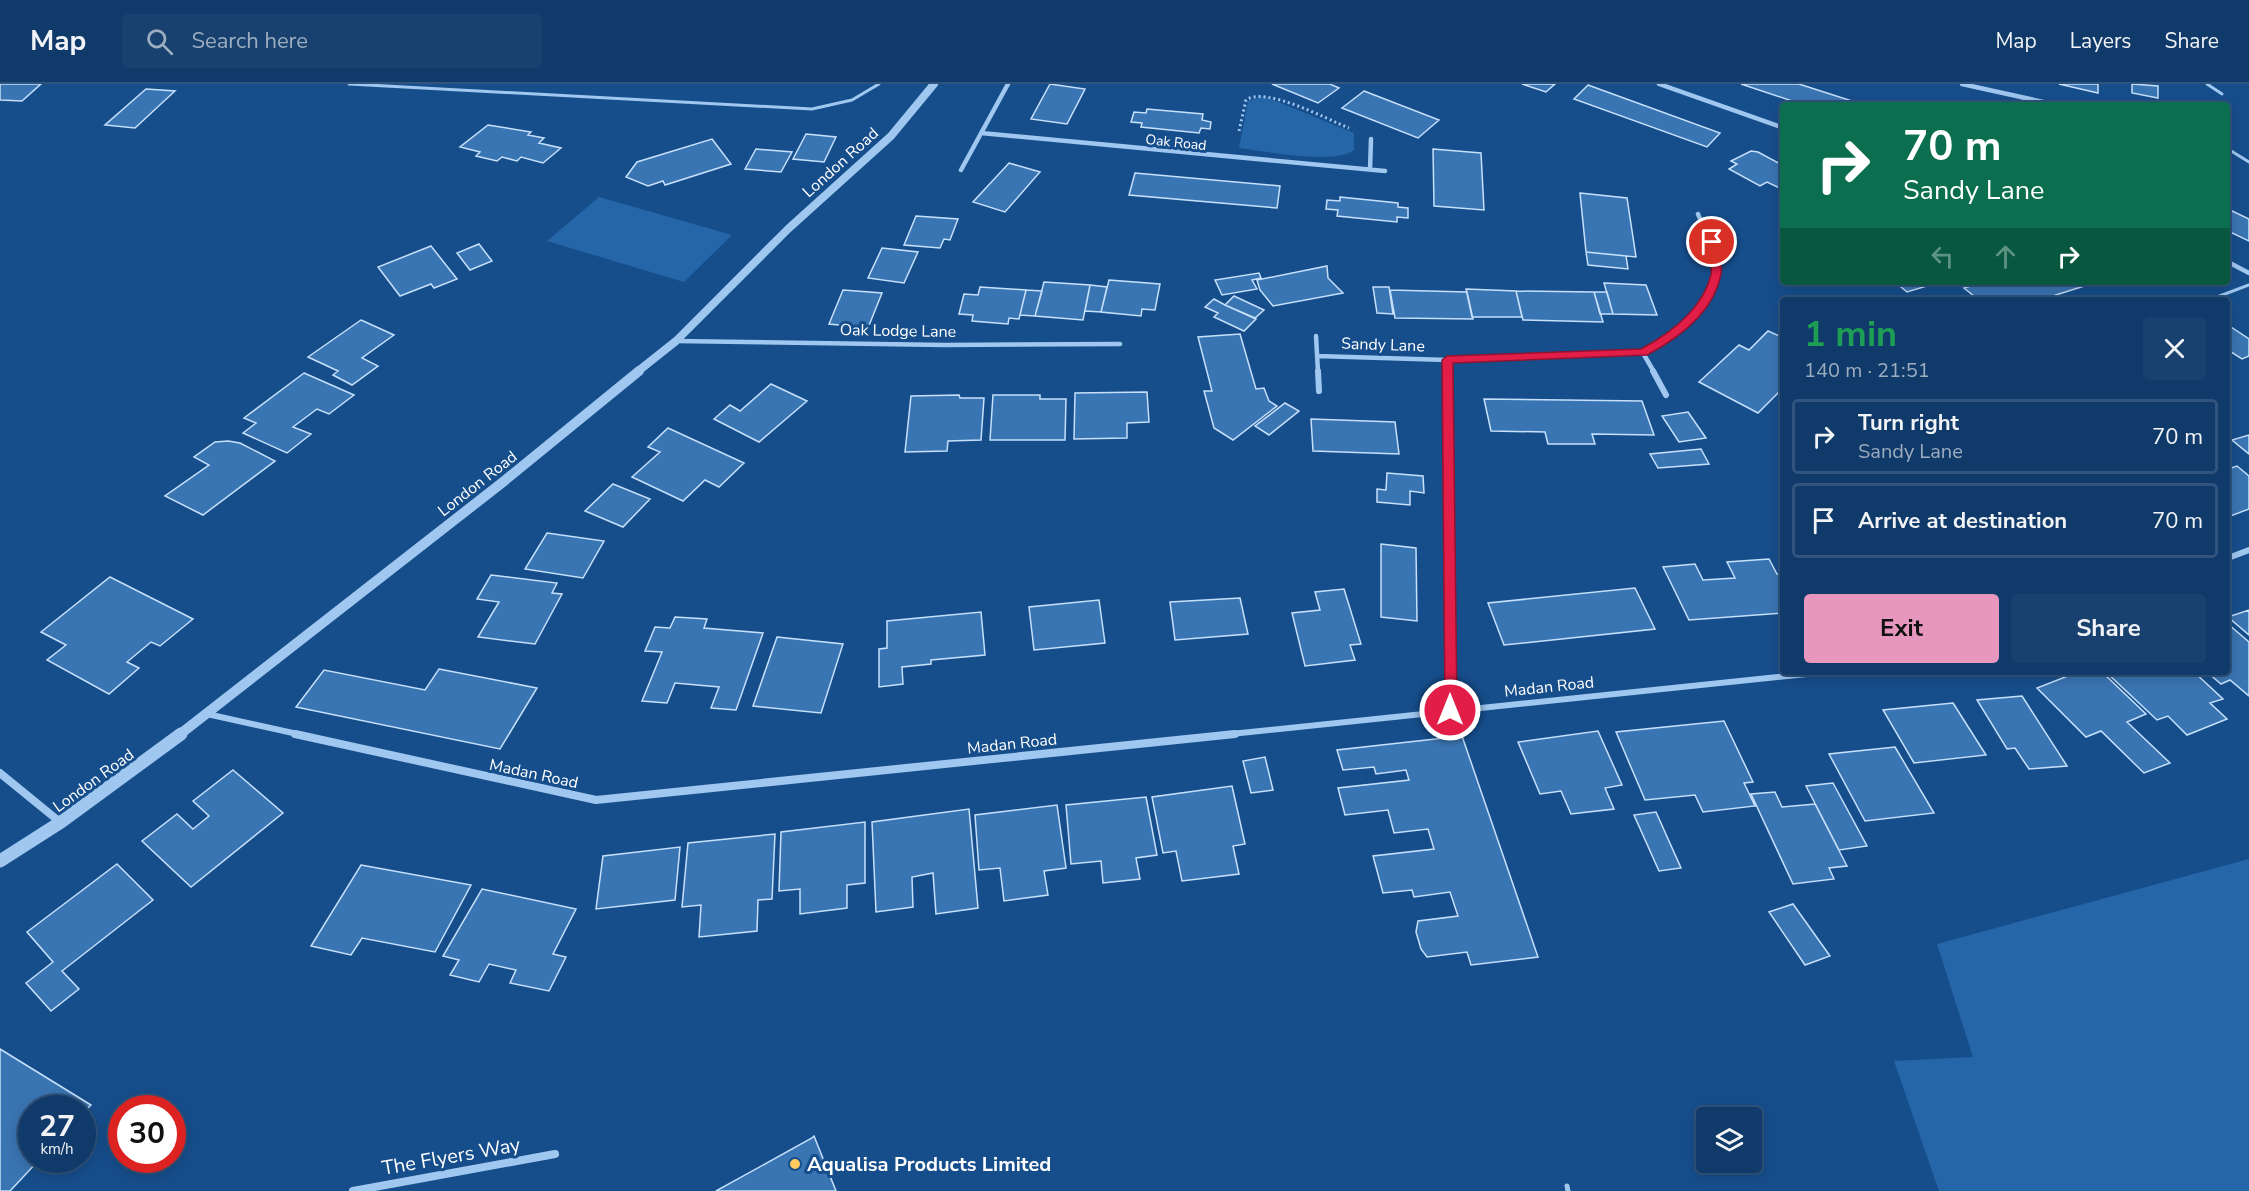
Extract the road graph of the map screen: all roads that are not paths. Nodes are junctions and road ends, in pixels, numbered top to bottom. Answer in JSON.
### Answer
{"nodes":[{"id":1,"x":349,"y":84,"type":"edge"},
{"id":2,"x":879,"y":84,"type":"edge"},
{"id":3,"x":934,"y":84,"type":"edge"},
{"id":4,"x":1008,"y":84,"type":"edge"},
{"id":5,"x":1659,"y":84,"type":"edge"},
{"id":6,"x":1962,"y":84,"type":"edge"},
{"id":7,"x":2206,"y":84,"type":"edge"},
{"id":8,"x":2222,"y":94,"type":"dead end"},
{"id":9,"x":2043,"y":102,"type":"edge"},
{"id":10,"x":1780,"y":127,"type":"edge"},
{"id":11,"x":981,"y":133,"type":"junction"},
{"id":12,"x":1371,"y":139,"type":"road end"},
{"id":13,"x":2230,"y":150,"type":"edge"},
{"id":14,"x":2249,"y":162,"type":"edge"},
{"id":15,"x":961,"y":170,"type":"dead end"},
{"id":16,"x":1370,"y":170,"type":"junction"},
{"id":17,"x":1385,"y":171,"type":"dead end"},
{"id":18,"x":1698,"y":214,"type":"dead end"},
{"id":19,"x":2230,"y":263,"type":"edge"},
{"id":20,"x":2249,"y":273,"type":"edge"},
{"id":21,"x":2249,"y":285,"type":"edge"},
{"id":22,"x":2217,"y":297,"type":"edge"},
{"id":23,"x":1316,"y":336,"type":"dead end"},
{"id":24,"x":676,"y":341,"type":"junction"},
{"id":25,"x":1120,"y":344,"type":"dead end"},
{"id":26,"x":1643,"y":353,"type":"junction"},
{"id":27,"x":1317,"y":356,"type":"junction"},
{"id":28,"x":1447,"y":360,"type":"junction"},
{"id":29,"x":1319,"y":391,"type":"dead end"},
{"id":30,"x":1666,"y":395,"type":"dead end"},
{"id":31,"x":2249,"y":550,"type":"edge"},
{"id":32,"x":2230,"y":557,"type":"edge"},
{"id":33,"x":1796,"y":675,"type":"edge"},
{"id":34,"x":1450,"y":710,"type":"junction"},
{"id":35,"x":207,"y":714,"type":"junction"},
{"id":36,"x":0,"y":773,"type":"edge"},
{"id":37,"x":61,"y":822,"type":"junction"},
{"id":38,"x":0,"y":861,"type":"edge"},
{"id":39,"x":555,"y":1154,"type":"dead end"},
{"id":40,"x":353,"y":1191,"type":"edge"}],
"edges":[{"from":1,"to":2,"type":"lane"},
{"from":3,"to":24,"type":"street","name":"London Road"},
{"from":4,"to":11,"type":"street"},
{"from":5,"to":10,"type":"street"},
{"from":6,"to":9,"type":"street"},
{"from":7,"to":8,"type":"lane"},
{"from":11,"to":15,"type":"street"},
{"from":11,"to":16,"type":"street","name":"Oak Road"},
{"from":12,"to":16,"type":"street"},
{"from":13,"to":14,"type":"lane"},
{"from":16,"to":17,"type":"street","name":"Oak Road"},
{"from":18,"to":26,"type":"street","name":"Sandy Lane"},
{"from":19,"to":20,"type":"street"},
{"from":21,"to":22,"type":"lane"},
{"from":23,"to":27,"type":"street","name":"Sandy Lane"},
{"from":24,"to":25,"type":"street","name":"Oak Lodge Lane"},
{"from":24,"to":35,"type":"street","name":"London Road"},
{"from":26,"to":28,"type":"street","name":"Sandy Lane"},
{"from":26,"to":30,"type":"street"},
{"from":27,"to":28,"type":"street","name":"Sandy Lane"},
{"from":27,"to":29,"type":"street","name":"Sandy Lane"},
{"from":28,"to":34,"type":"street","name":"Sandy Lane"},
{"from":31,"to":32,"type":"street"},
{"from":33,"to":34,"type":"street","name":"Madan Road"},
{"from":34,"to":35,"type":"street","name":"Madan Road"},
{"from":35,"to":37,"type":"street","name":"London Road"},
{"from":36,"to":37,"type":"street"},
{"from":37,"to":38,"type":"street","name":"London Road"},
{"from":39,"to":40,"type":"street","name":"The Flyers Way"}]}
